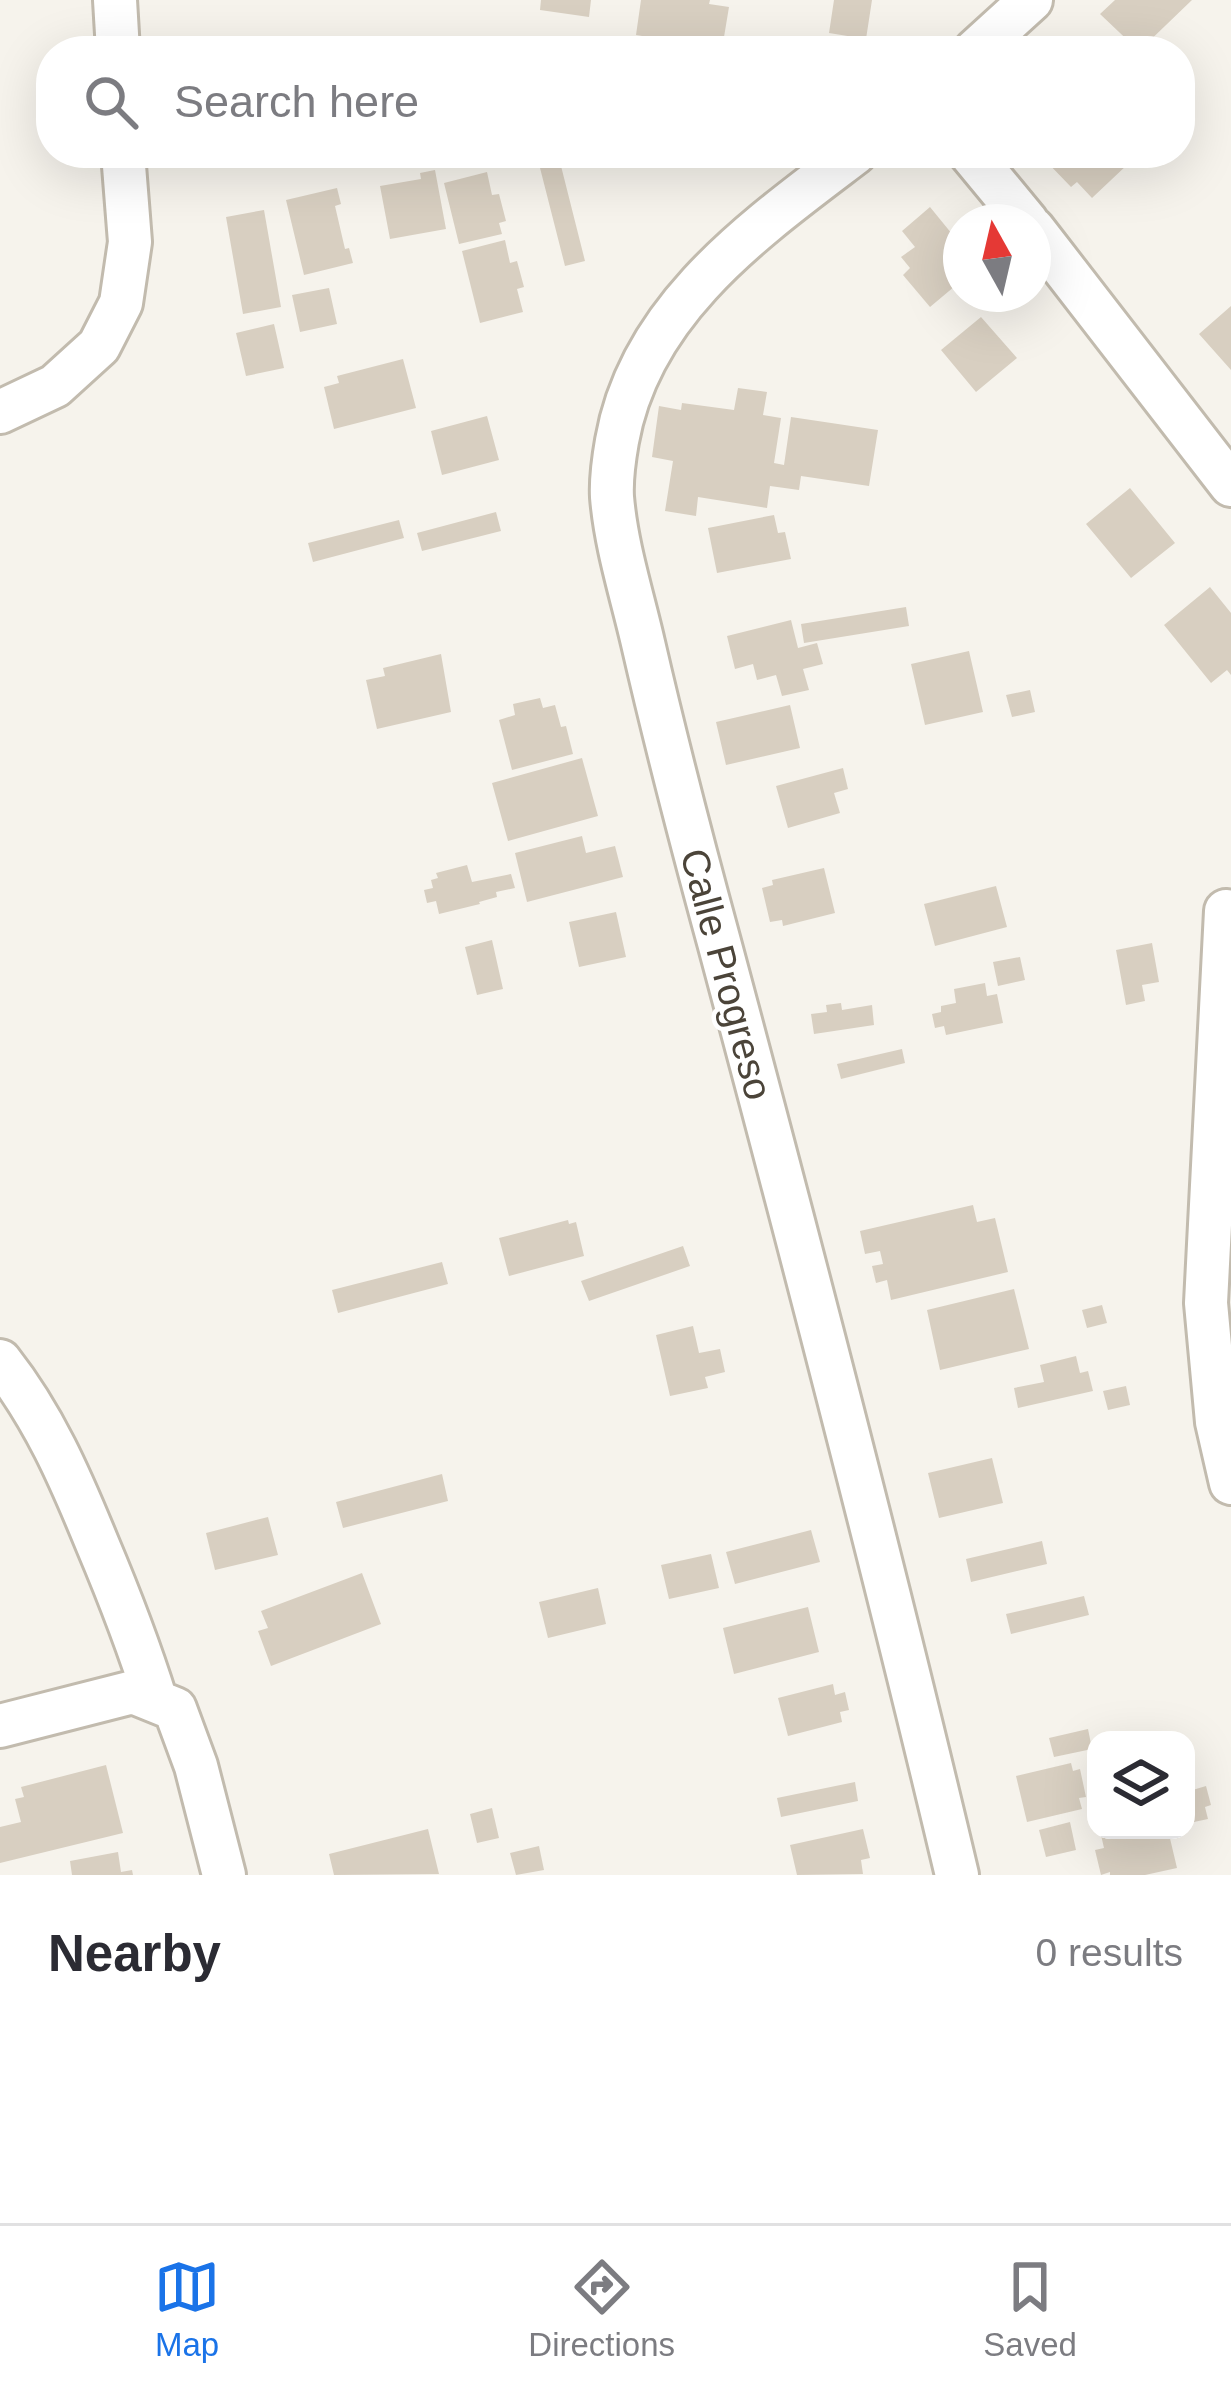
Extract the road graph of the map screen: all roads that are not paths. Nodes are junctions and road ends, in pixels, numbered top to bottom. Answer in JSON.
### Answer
{"nodes":[{"id":1,"x":115,"y":0,"type":"edge"},
{"id":2,"x":1030,"y":0,"type":"edge"},
{"id":3,"x":117,"y":36,"type":"edge"},
{"id":4,"x":991,"y":36,"type":"edge"},
{"id":5,"x":124,"y":168,"type":"edge"},
{"id":6,"x":834,"y":168,"type":"edge"},
{"id":7,"x":982,"y":168,"type":"edge"},
{"id":8,"x":1012,"y":204,"type":"edge"},
{"id":9,"x":1051,"y":252,"type":"edge"},
{"id":10,"x":0,"y":412,"type":"edge"},
{"id":11,"x":1231,"y":485,"type":"edge"},
{"id":12,"x":1226,"y":911,"type":"dead end"},
{"id":13,"x":0,"y":1361,"type":"edge"},
{"id":14,"x":1231,"y":1483,"type":"edge"},
{"id":15,"x":156,"y":1701,"type":"junction"},
{"id":16,"x":0,"y":1726,"type":"edge"},
{"id":17,"x":224,"y":1875,"type":"edge"},
{"id":18,"x":957,"y":1875,"type":"edge"}],
"edges":[{"from":1,"to":3,"type":"street"},
{"from":2,"to":4,"type":"street"},
{"from":5,"to":10,"type":"street"},
{"from":6,"to":18,"type":"street","name":"Calle Progreso"},
{"from":7,"to":8,"type":"street"},
{"from":9,"to":11,"type":"street"},
{"from":12,"to":14,"type":"street"},
{"from":13,"to":15,"type":"street"},
{"from":15,"to":16,"type":"street"},
{"from":15,"to":17,"type":"street"}]}
